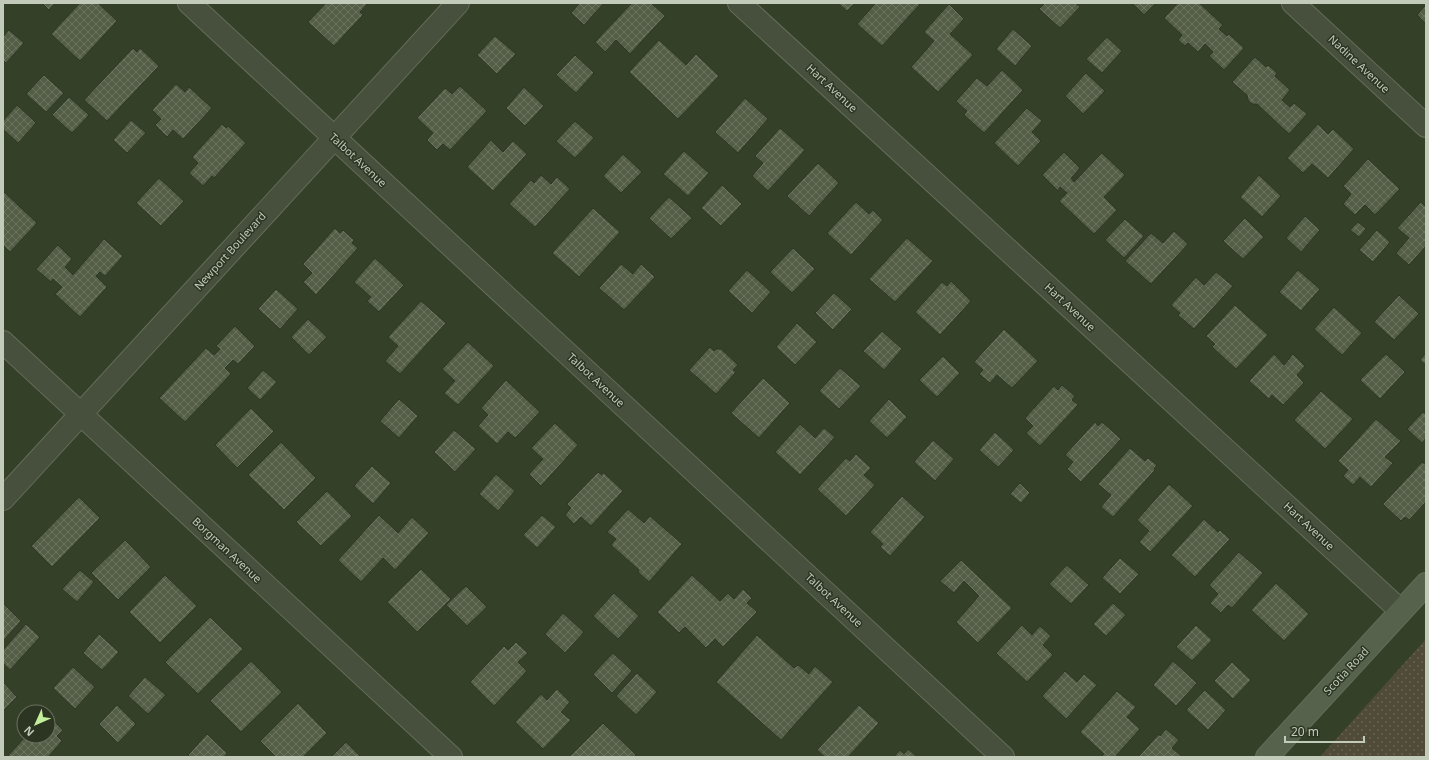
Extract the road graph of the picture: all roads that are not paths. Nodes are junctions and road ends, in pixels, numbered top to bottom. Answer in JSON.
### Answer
{"nodes":[{"id":1,"x":189,"y":3,"type":"edge"},
{"id":2,"x":458,"y":3,"type":"edge"},
{"id":3,"x":739,"y":3,"type":"edge"},
{"id":4,"x":1292,"y":3,"type":"edge"},
{"id":5,"x":1426,"y":126,"type":"edge"},
{"id":6,"x":334,"y":137,"type":"junction"},
{"id":7,"x":3,"y":342,"type":"edge"},
{"id":8,"x":81,"y":416,"type":"junction"},
{"id":9,"x":3,"y":499,"type":"edge"},
{"id":10,"x":1426,"y":584,"type":"edge"},
{"id":11,"x":1401,"y":611,"type":"junction"},
{"id":12,"x":452,"y":757,"type":"edge"},
{"id":13,"x":1003,"y":757,"type":"edge"},
{"id":14,"x":1267,"y":757,"type":"edge"}],
"edges":[{"from":1,"to":6,"type":"street","name":"Talbot Avenue"},
{"from":2,"to":6,"type":"street","name":"Newport Boulevard"},
{"from":3,"to":11,"type":"street","name":"Hart Avenue"},
{"from":4,"to":5,"type":"street","name":"Nadine Avenue"},
{"from":6,"to":8,"type":"street","name":"Newport Boulevard"},
{"from":6,"to":13,"type":"street","name":"Talbot Avenue"},
{"from":7,"to":8,"type":"street","name":"Borgman Avenue"},
{"from":8,"to":9,"type":"street","name":"Newport Boulevard"},
{"from":8,"to":12,"type":"street","name":"Borgman Avenue"},
{"from":10,"to":11,"type":"street","name":"Scotia Road"},
{"from":11,"to":14,"type":"street","name":"Scotia Road"}]}
